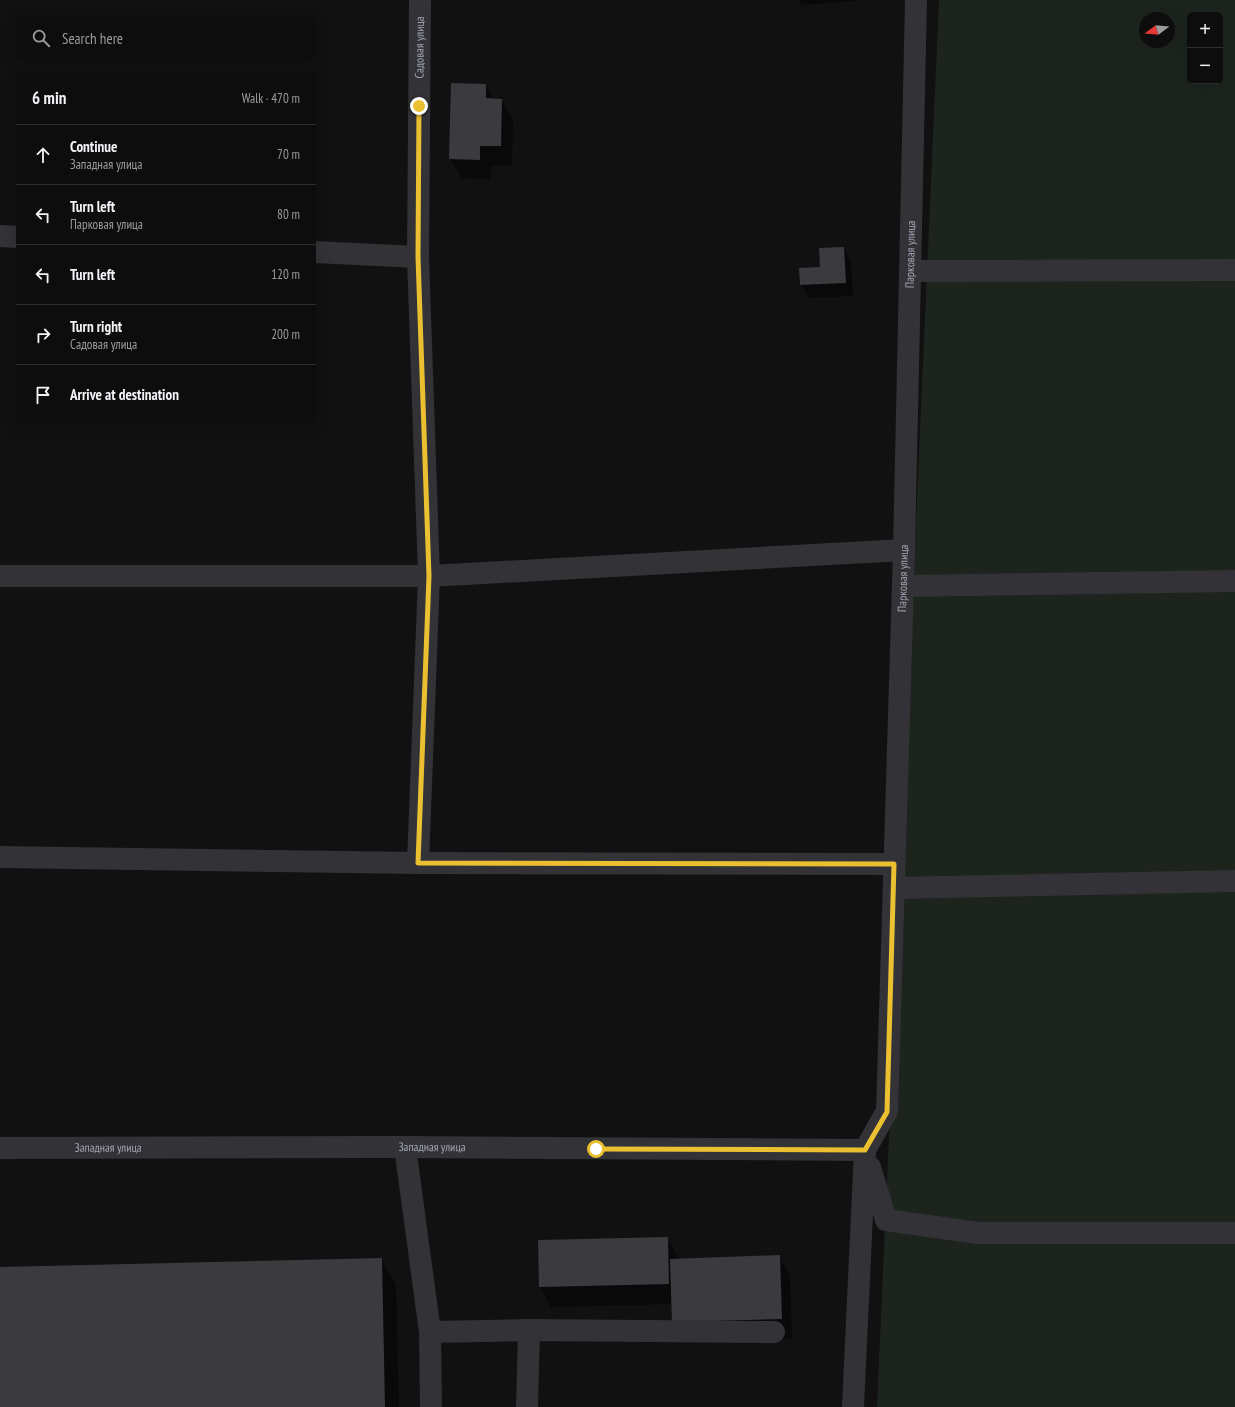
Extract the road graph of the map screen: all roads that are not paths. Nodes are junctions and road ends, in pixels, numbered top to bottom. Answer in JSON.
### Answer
{"nodes":[{"id":1,"x":420,"y":0,"type":"edge"},
{"id":2,"x":916,"y":0,"type":"edge"},
{"id":3,"x":0,"y":236,"type":"edge"},
{"id":4,"x":16,"y":237,"type":"edge"},
{"id":5,"x":316,"y":252,"type":"edge"},
{"id":6,"x":418,"y":257,"type":"junction"},
{"id":7,"x":1235,"y":270,"type":"edge"},
{"id":8,"x":910,"y":271,"type":"junction"},
{"id":9,"x":904,"y":550,"type":"junction"},
{"id":10,"x":0,"y":576,"type":"edge"},
{"id":11,"x":429,"y":576,"type":"junction"},
{"id":12,"x":1235,"y":581,"type":"edge"},
{"id":13,"x":903,"y":586,"type":"junction"},
{"id":14,"x":0,"y":857,"type":"edge"},
{"id":15,"x":418,"y":863,"type":"junction"},
{"id":16,"x":894,"y":864,"type":"junction"},
{"id":17,"x":1235,"y":881,"type":"edge"},
{"id":18,"x":894,"y":888,"type":"junction"},
{"id":19,"x":406,"y":1147,"type":"junction"},
{"id":20,"x":0,"y":1148,"type":"edge"},
{"id":21,"x":865,"y":1150,"type":"junction"},
{"id":22,"x":1235,"y":1233,"type":"edge"},
{"id":23,"x":530,"y":1330,"type":"junction"},
{"id":24,"x":430,"y":1332,"type":"junction"},
{"id":25,"x":774,"y":1332,"type":"dead end"},
{"id":26,"x":431,"y":1407,"type":"edge"},
{"id":27,"x":527,"y":1407,"type":"edge"},
{"id":28,"x":853,"y":1407,"type":"edge"}],
"edges":[{"from":1,"to":6,"type":"street","name":"Садовая улица"},
{"from":2,"to":8,"type":"street","name":"Парковая улица"},
{"from":3,"to":4,"type":"street"},
{"from":5,"to":6,"type":"street"},
{"from":6,"to":11,"type":"street","name":"Садовая улица"},
{"from":7,"to":8,"type":"street"},
{"from":8,"to":9,"type":"street","name":"Парковая улица"},
{"from":9,"to":11,"type":"street"},
{"from":9,"to":13,"type":"street","name":"Парковая улица"},
{"from":10,"to":11,"type":"street"},
{"from":11,"to":15,"type":"street","name":"Садовая улица"},
{"from":12,"to":13,"type":"street"},
{"from":13,"to":16,"type":"street","name":"Парковая улица"},
{"from":14,"to":15,"type":"street"},
{"from":15,"to":16,"type":"street"},
{"from":16,"to":18,"type":"street","name":"Парковая улица"},
{"from":17,"to":18,"type":"street"},
{"from":18,"to":21,"type":"street","name":"Парковая улица"},
{"from":19,"to":20,"type":"street","name":"Западная улица"},
{"from":19,"to":21,"type":"street","name":"Западная улица"},
{"from":19,"to":24,"type":"street"},
{"from":21,"to":22,"type":"street"},
{"from":21,"to":28,"type":"street"},
{"from":23,"to":24,"type":"street"},
{"from":23,"to":25,"type":"street"},
{"from":23,"to":27,"type":"street"},
{"from":24,"to":26,"type":"street"}]}
